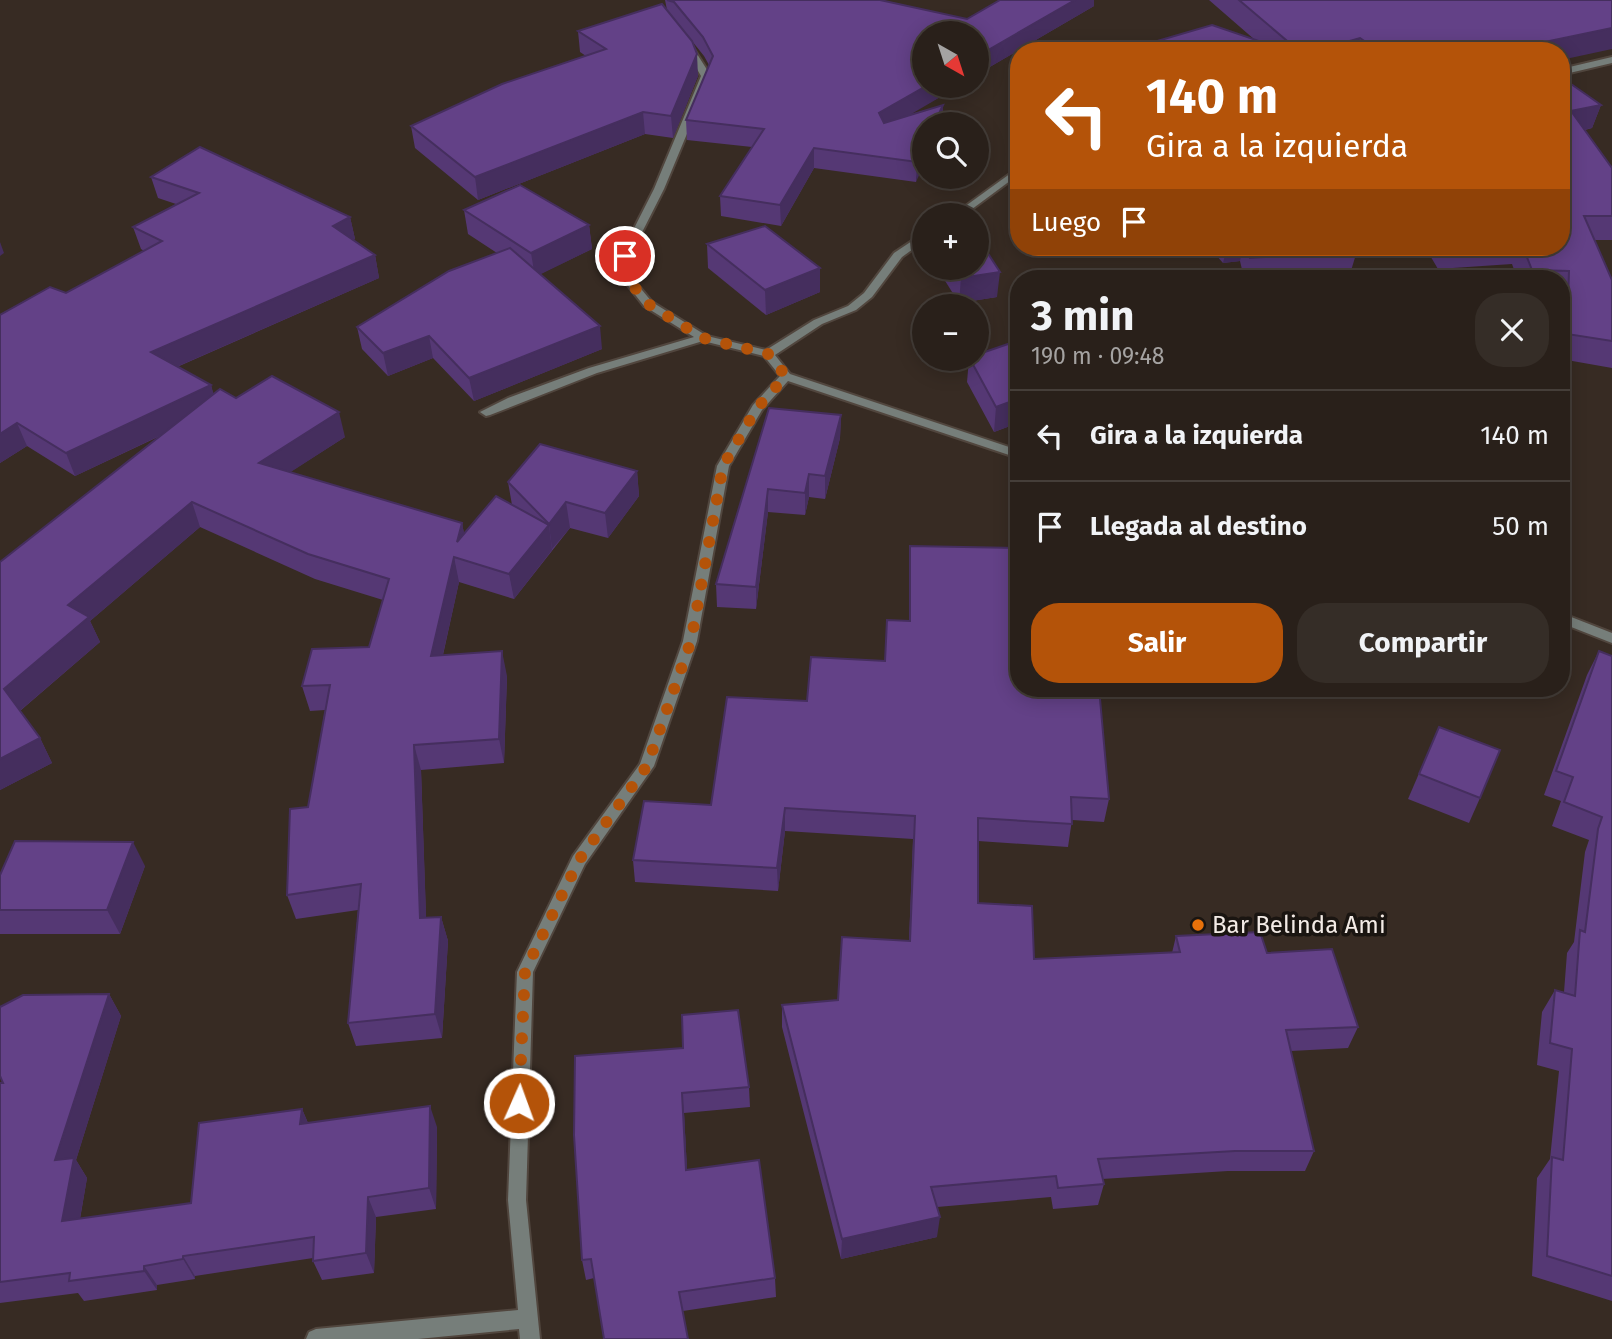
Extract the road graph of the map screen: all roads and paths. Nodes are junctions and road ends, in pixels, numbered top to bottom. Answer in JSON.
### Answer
{"nodes":[{"id":1,"x":677,"y":33,"type":"edge"},
{"id":2,"x":1612,"y":60,"type":"edge"},
{"id":3,"x":1570,"y":70,"type":"edge"},
{"id":4,"x":1010,"y":177,"type":"edge"},
{"id":5,"x":974,"y":203,"type":"edge"},
{"id":6,"x":912,"y":245,"type":"edge"},
{"id":7,"x":703,"y":338,"type":"junction"},
{"id":8,"x":768,"y":354,"type":"junction"},
{"id":9,"x":786,"y":376,"type":"junction"},
{"id":10,"x":486,"y":412,"type":"dead end"},
{"id":11,"x":1010,"y":451,"type":"edge"},
{"id":12,"x":1570,"y":622,"type":"edge"},
{"id":13,"x":1612,"y":638,"type":"edge"},
{"id":14,"x":526,"y":1319,"type":"junction"},
{"id":15,"x":316,"y":1339,"type":"edge"},
{"id":16,"x":530,"y":1339,"type":"edge"}],
"edges":[{"from":1,"to":7,"type":"street"},
{"from":2,"to":3,"type":"street"},
{"from":4,"to":5,"type":"street"},
{"from":6,"to":8,"type":"street"},
{"from":7,"to":8,"type":"street"},
{"from":7,"to":10,"type":"street"},
{"from":8,"to":9,"type":"street"},
{"from":9,"to":11,"type":"street"},
{"from":9,"to":14,"type":"street"},
{"from":12,"to":13,"type":"street"},
{"from":14,"to":15,"type":"street"},
{"from":14,"to":16,"type":"street"}]}
